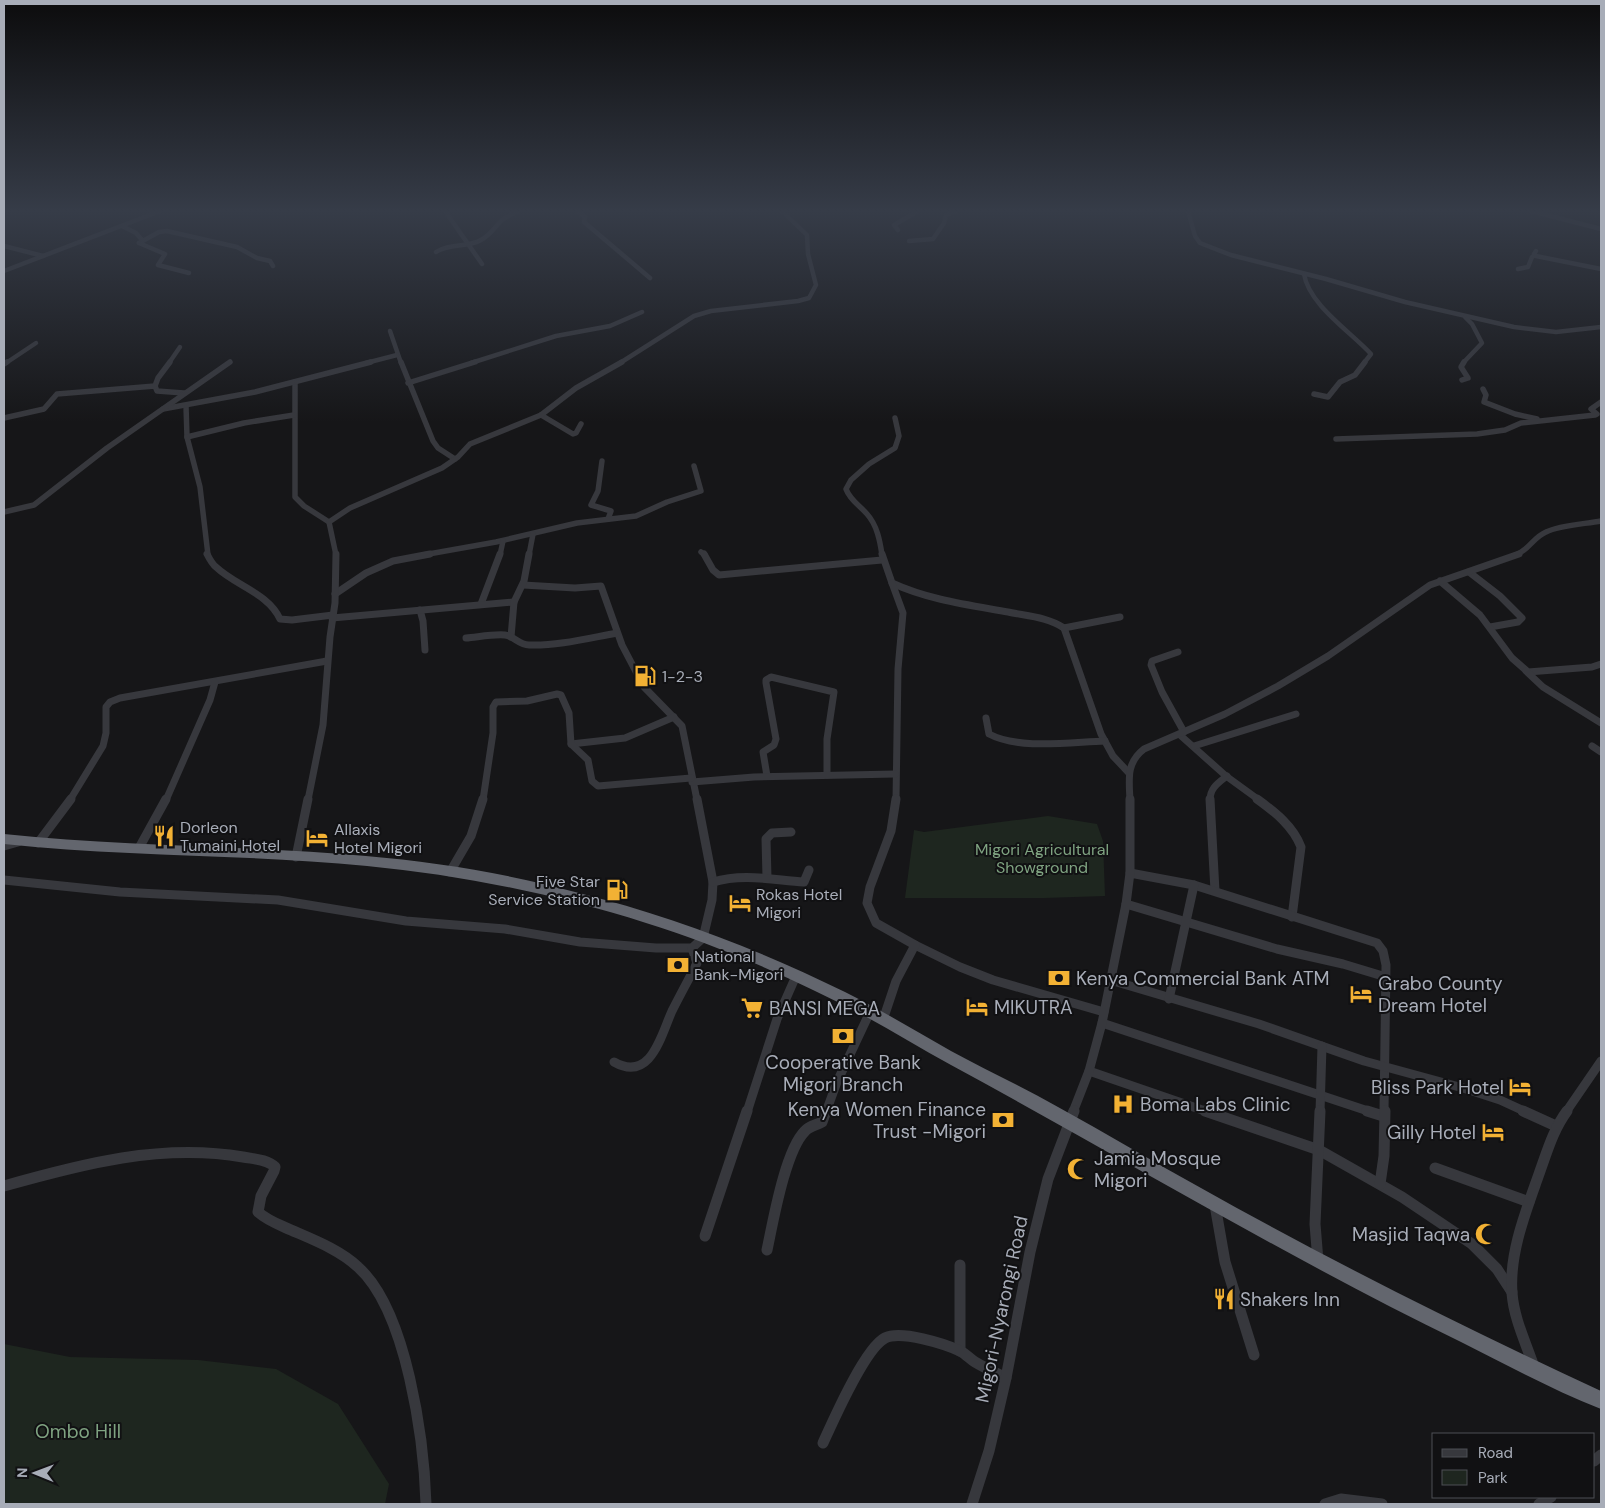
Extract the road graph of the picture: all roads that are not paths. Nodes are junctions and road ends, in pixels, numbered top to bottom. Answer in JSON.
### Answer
{"nodes":[{"id":1,"x":815,"y":281,"type":"edge"},
{"id":2,"x":1304,"y":281,"type":"edge"},
{"id":3,"x":1332,"y":281,"type":"edge"},
{"id":4,"x":642,"y":312,"type":"dead end"},
{"id":5,"x":1465,"y":317,"type":"junction"},
{"id":6,"x":1601,"y":327,"type":"edge"},
{"id":7,"x":390,"y":331,"type":"dead end"},
{"id":8,"x":36,"y":343,"type":"dead end"},
{"id":9,"x":180,"y":347,"type":"dead end"},
{"id":10,"x":397,"y":355,"type":"junction"},
{"id":11,"x":230,"y":362,"type":"dead end"},
{"id":12,"x":4,"y":364,"type":"edge"},
{"id":13,"x":1462,"y":380,"type":"dead end"},
{"id":14,"x":295,"y":382,"type":"junction"},
{"id":15,"x":408,"y":382,"type":"junction"},
{"id":16,"x":155,"y":386,"type":"junction"},
{"id":17,"x":1482,"y":389,"type":"dead end"},
{"id":18,"x":184,"y":393,"type":"junction"},
{"id":19,"x":1314,"y":394,"type":"dead end"},
{"id":20,"x":1601,"y":402,"type":"edge"},
{"id":21,"x":186,"y":406,"type":"junction"},
{"id":22,"x":161,"y":410,"type":"junction"},
{"id":23,"x":541,"y":414,"type":"junction"},
{"id":24,"x":294,"y":415,"type":"junction"},
{"id":25,"x":4,"y":418,"type":"edge"},
{"id":26,"x":895,"y":418,"type":"dead end"},
{"id":27,"x":1541,"y":421,"type":"junction"},
{"id":28,"x":581,"y":424,"type":"dead end"},
{"id":29,"x":187,"y":437,"type":"junction"},
{"id":30,"x":1336,"y":439,"type":"dead end"},
{"id":31,"x":455,"y":459,"type":"junction"},
{"id":32,"x":602,"y":461,"type":"dead end"},
{"id":33,"x":694,"y":466,"type":"dead end"},
{"id":34,"x":4,"y":512,"type":"edge"},
{"id":35,"x":608,"y":519,"type":"junction"},
{"id":36,"x":1601,"y":521,"type":"edge"},
{"id":37,"x":329,"y":522,"type":"junction"},
{"id":38,"x":533,"y":534,"type":"junction"},
{"id":39,"x":503,"y":541,"type":"junction"},
{"id":40,"x":701,"y":552,"type":"dead end"},
{"id":41,"x":882,"y":560,"type":"junction"},
{"id":42,"x":1469,"y":572,"type":"junction"},
{"id":43,"x":1440,"y":581,"type":"junction"},
{"id":44,"x":892,"y":583,"type":"junction"},
{"id":45,"x":523,"y":585,"type":"junction"},
{"id":46,"x":334,"y":594,"type":"junction"},
{"id":47,"x":514,"y":602,"type":"junction"},
{"id":48,"x":481,"y":604,"type":"junction"},
{"id":49,"x":420,"y":610,"type":"junction"},
{"id":50,"x":333,"y":616,"type":"junction"},
{"id":51,"x":1120,"y":617,"type":"dead end"},
{"id":52,"x":1490,"y":627,"type":"junction"},
{"id":53,"x":1064,"y":628,"type":"junction"},
{"id":54,"x":617,"y":633,"type":"junction"},
{"id":55,"x":511,"y":636,"type":"junction"},
{"id":56,"x":466,"y":638,"type":"dead end"},
{"id":57,"x":425,"y":650,"type":"dead end"},
{"id":58,"x":1178,"y":652,"type":"dead end"},
{"id":59,"x":328,"y":661,"type":"junction"},
{"id":60,"x":1601,"y":664,"type":"edge"},
{"id":61,"x":1524,"y":670,"type":"junction"},
{"id":62,"x":215,"y":682,"type":"junction"},
{"id":63,"x":1296,"y":714,"type":"dead end"},
{"id":64,"x":674,"y":717,"type":"junction"},
{"id":65,"x":986,"y":718,"type":"dead end"},
{"id":66,"x":1601,"y":723,"type":"edge"},
{"id":67,"x":1182,"y":734,"type":"junction"},
{"id":68,"x":1105,"y":741,"type":"junction"},
{"id":69,"x":571,"y":744,"type":"junction"},
{"id":70,"x":1194,"y":746,"type":"junction"},
{"id":71,"x":1592,"y":746,"type":"dead end"},
{"id":72,"x":1601,"y":752,"type":"edge"},
{"id":73,"x":1129,"y":773,"type":"junction"},
{"id":74,"x":896,"y":774,"type":"junction"},
{"id":75,"x":767,"y":776,"type":"junction"},
{"id":76,"x":827,"y":776,"type":"junction"},
{"id":77,"x":1227,"y":776,"type":"junction"},
{"id":78,"x":692,"y":780,"type":"junction"},
{"id":79,"x":791,"y":832,"type":"dead end"},
{"id":80,"x":4,"y":839,"type":"edge"},
{"id":81,"x":20,"y":841,"type":"junction"},
{"id":82,"x":38,"y":842,"type":"junction"},
{"id":83,"x":4,"y":846,"type":"edge"},
{"id":84,"x":139,"y":848,"type":"junction"},
{"id":85,"x":296,"y":857,"type":"junction"},
{"id":86,"x":809,"y":870,"type":"dead end"},
{"id":87,"x":450,"y":872,"type":"junction"},
{"id":88,"x":1130,"y":874,"type":"junction"},
{"id":89,"x":767,"y":878,"type":"junction"},
{"id":90,"x":4,"y":880,"type":"edge"},
{"id":91,"x":713,"y":882,"type":"junction"},
{"id":92,"x":1194,"y":885,"type":"junction"},
{"id":93,"x":1215,"y":891,"type":"junction"},
{"id":94,"x":1126,"y":904,"type":"junction"},
{"id":95,"x":1292,"y":917,"type":"junction"},
{"id":96,"x":1186,"y":923,"type":"junction"},
{"id":97,"x":703,"y":938,"type":"junction"},
{"id":98,"x":915,"y":945,"type":"junction"},
{"id":99,"x":692,"y":948,"type":"junction"},
{"id":100,"x":796,"y":976,"type":"junction"},
{"id":101,"x":1386,"y":977,"type":"junction"},
{"id":102,"x":1110,"y":980,"type":"junction"},
{"id":103,"x":1170,"y":999,"type":"junction"},
{"id":104,"x":870,"y":1012,"type":"junction"},
{"id":105,"x":1104,"y":1012,"type":"junction"},
{"id":106,"x":883,"y":1020,"type":"junction"},
{"id":107,"x":1102,"y":1022,"type":"junction"},
{"id":108,"x":1322,"y":1046,"type":"junction"},
{"id":109,"x":1601,"y":1061,"type":"edge"},
{"id":110,"x":614,"y":1062,"type":"dead end"},
{"id":111,"x":1385,"y":1066,"type":"junction"},
{"id":112,"x":1089,"y":1071,"type":"junction"},
{"id":113,"x":1321,"y":1094,"type":"junction"},
{"id":114,"x":1383,"y":1116,"type":"junction"},
{"id":115,"x":1070,"y":1122,"type":"junction"},
{"id":116,"x":1556,"y":1126,"type":"junction"},
{"id":117,"x":1319,"y":1150,"type":"junction"},
{"id":118,"x":1435,"y":1168,"type":"dead end"},
{"id":119,"x":1380,"y":1184,"type":"junction"},
{"id":120,"x":4,"y":1186,"type":"edge"},
{"id":121,"x":1529,"y":1202,"type":"junction"},
{"id":122,"x":1216,"y":1205,"type":"junction"},
{"id":123,"x":705,"y":1236,"type":"dead end"},
{"id":124,"x":767,"y":1250,"type":"dead end"},
{"id":125,"x":1318,"y":1261,"type":"junction"},
{"id":126,"x":960,"y":1266,"type":"dead end"},
{"id":127,"x":1512,"y":1292,"type":"junction"},
{"id":128,"x":960,"y":1351,"type":"junction"},
{"id":129,"x":1254,"y":1355,"type":"dead end"},
{"id":130,"x":1535,"y":1370,"type":"junction"},
{"id":131,"x":1006,"y":1378,"type":"junction"},
{"id":132,"x":1601,"y":1400,"type":"edge"},
{"id":133,"x":823,"y":1443,"type":"dead end"},
{"id":134,"x":426,"y":1504,"type":"edge"},
{"id":135,"x":972,"y":1504,"type":"edge"},
{"id":136,"x":1325,"y":1504,"type":"edge"},
{"id":137,"x":1382,"y":1504,"type":"edge"}],
"edges":[{"from":1,"to":23,"type":"street"},
{"from":2,"to":19,"type":"street"},
{"from":3,"to":5,"type":"street"},
{"from":4,"to":15,"type":"street"},
{"from":5,"to":6,"type":"street"},
{"from":5,"to":13,"type":"street"},
{"from":7,"to":10,"type":"street"},
{"from":8,"to":12,"type":"street"},
{"from":9,"to":16,"type":"street"},
{"from":10,"to":14,"type":"street"},
{"from":10,"to":15,"type":"street"},
{"from":11,"to":18,"type":"street"},
{"from":14,"to":21,"type":"street"},
{"from":14,"to":24,"type":"street"},
{"from":15,"to":31,"type":"street"},
{"from":16,"to":18,"type":"street"},
{"from":16,"to":25,"type":"street"},
{"from":17,"to":27,"type":"street"},
{"from":18,"to":22,"type":"street"},
{"from":20,"to":27,"type":"street"},
{"from":21,"to":22,"type":"street"},
{"from":21,"to":29,"type":"street"},
{"from":22,"to":34,"type":"street"},
{"from":23,"to":28,"type":"street"},
{"from":23,"to":31,"type":"street"},
{"from":24,"to":29,"type":"street"},
{"from":24,"to":37,"type":"street"},
{"from":26,"to":41,"type":"street"},
{"from":27,"to":30,"type":"street"},
{"from":29,"to":50,"type":"street"},
{"from":31,"to":37,"type":"street"},
{"from":32,"to":35,"type":"street"},
{"from":33,"to":35,"type":"street"},
{"from":35,"to":38,"type":"street"},
{"from":36,"to":42,"type":"street"},
{"from":37,"to":46,"type":"street"},
{"from":38,"to":39,"type":"street"},
{"from":38,"to":45,"type":"street"},
{"from":39,"to":46,"type":"street"},
{"from":39,"to":48,"type":"street"},
{"from":40,"to":41,"type":"street"},
{"from":41,"to":44,"type":"street"},
{"from":42,"to":43,"type":"street"},
{"from":42,"to":52,"type":"street"},
{"from":43,"to":52,"type":"street"},
{"from":43,"to":67,"type":"street"},
{"from":44,"to":53,"type":"street"},
{"from":44,"to":74,"type":"street"},
{"from":45,"to":47,"type":"street"},
{"from":45,"to":54,"type":"street"},
{"from":46,"to":50,"type":"street"},
{"from":47,"to":48,"type":"street"},
{"from":47,"to":55,"type":"street"},
{"from":48,"to":49,"type":"street"},
{"from":49,"to":50,"type":"street"},
{"from":49,"to":57,"type":"street"},
{"from":50,"to":59,"type":"street"},
{"from":51,"to":53,"type":"street"},
{"from":52,"to":61,"type":"street"},
{"from":53,"to":68,"type":"street"},
{"from":54,"to":55,"type":"street"},
{"from":54,"to":64,"type":"street"},
{"from":55,"to":56,"type":"street"},
{"from":58,"to":67,"type":"street"},
{"from":59,"to":62,"type":"street"},
{"from":59,"to":85,"type":"street"},
{"from":60,"to":61,"type":"street"},
{"from":61,"to":66,"type":"street"},
{"from":62,"to":82,"type":"street"},
{"from":62,"to":84,"type":"street"},
{"from":63,"to":70,"type":"street"},
{"from":64,"to":69,"type":"street"},
{"from":64,"to":78,"type":"street"},
{"from":65,"to":68,"type":"street"},
{"from":67,"to":70,"type":"street"},
{"from":67,"to":73,"type":"street"},
{"from":68,"to":73,"type":"street"},
{"from":69,"to":78,"type":"street"},
{"from":69,"to":87,"type":"street"},
{"from":70,"to":77,"type":"street"},
{"from":71,"to":72,"type":"street"},
{"from":73,"to":88,"type":"street","name":"Migori-Nyarongi Road"},
{"from":74,"to":76,"type":"street"},
{"from":74,"to":98,"type":"street"},
{"from":75,"to":76,"type":"street"},
{"from":75,"to":76,"type":"street"},
{"from":75,"to":78,"type":"street"},
{"from":77,"to":93,"type":"street"},
{"from":77,"to":95,"type":"street"},
{"from":78,"to":91,"type":"street"},
{"from":79,"to":89,"type":"street"},
{"from":80,"to":81,"type":"highway"},
{"from":81,"to":82,"type":"highway"},
{"from":81,"to":83,"type":"street"},
{"from":82,"to":84,"type":"highway"},
{"from":84,"to":85,"type":"highway"},
{"from":85,"to":87,"type":"highway"},
{"from":86,"to":89,"type":"street"},
{"from":87,"to":97,"type":"highway"},
{"from":88,"to":92,"type":"street"},
{"from":88,"to":94,"type":"street","name":"Migori-Nyarongi Road"},
{"from":89,"to":91,"type":"street"},
{"from":90,"to":99,"type":"street"},
{"from":91,"to":97,"type":"street"},
{"from":92,"to":93,"type":"street"},
{"from":92,"to":96,"type":"street"},
{"from":93,"to":95,"type":"street"},
{"from":94,"to":96,"type":"street"},
{"from":94,"to":102,"type":"street","name":"Migori-Nyarongi Road"},
{"from":95,"to":101,"type":"street"},
{"from":96,"to":101,"type":"street"},
{"from":96,"to":103,"type":"street"},
{"from":97,"to":99,"type":"street"},
{"from":97,"to":100,"type":"highway"},
{"from":98,"to":105,"type":"street"},
{"from":98,"to":106,"type":"street"},
{"from":99,"to":110,"type":"street"},
{"from":100,"to":104,"type":"highway"},
{"from":100,"to":123,"type":"street"},
{"from":101,"to":111,"type":"street"},
{"from":102,"to":103,"type":"street"},
{"from":102,"to":105,"type":"street","name":"Migori-Nyarongi Road"},
{"from":103,"to":108,"type":"street"},
{"from":104,"to":106,"type":"highway"},
{"from":104,"to":124,"type":"street"},
{"from":105,"to":107,"type":"street","name":"Migori-Nyarongi Road"},
{"from":106,"to":115,"type":"highway"},
{"from":107,"to":112,"type":"street","name":"Migori-Nyarongi Road"},
{"from":107,"to":113,"type":"street"},
{"from":108,"to":111,"type":"street"},
{"from":108,"to":113,"type":"street"},
{"from":109,"to":116,"type":"street"},
{"from":111,"to":114,"type":"street"},
{"from":111,"to":116,"type":"street"},
{"from":112,"to":115,"type":"street","name":"Migori-Nyarongi Road"},
{"from":112,"to":117,"type":"street"},
{"from":113,"to":114,"type":"street"},
{"from":113,"to":117,"type":"street"},
{"from":114,"to":119,"type":"street"},
{"from":115,"to":122,"type":"highway"},
{"from":115,"to":131,"type":"street","name":"Migori-Nyarongi Road"},
{"from":116,"to":121,"type":"street"},
{"from":117,"to":119,"type":"street"},
{"from":117,"to":125,"type":"street"},
{"from":118,"to":121,"type":"street"},
{"from":119,"to":127,"type":"street"},
{"from":120,"to":134,"type":"street"},
{"from":121,"to":127,"type":"street"},
{"from":122,"to":125,"type":"highway"},
{"from":122,"to":129,"type":"street"},
{"from":125,"to":130,"type":"highway"},
{"from":126,"to":128,"type":"street"},
{"from":127,"to":130,"type":"street"},
{"from":128,"to":131,"type":"street"},
{"from":128,"to":133,"type":"street"},
{"from":130,"to":132,"type":"highway"},
{"from":131,"to":135,"type":"street","name":"Migori-Nyarongi Road"},
{"from":136,"to":137,"type":"street"}]}
